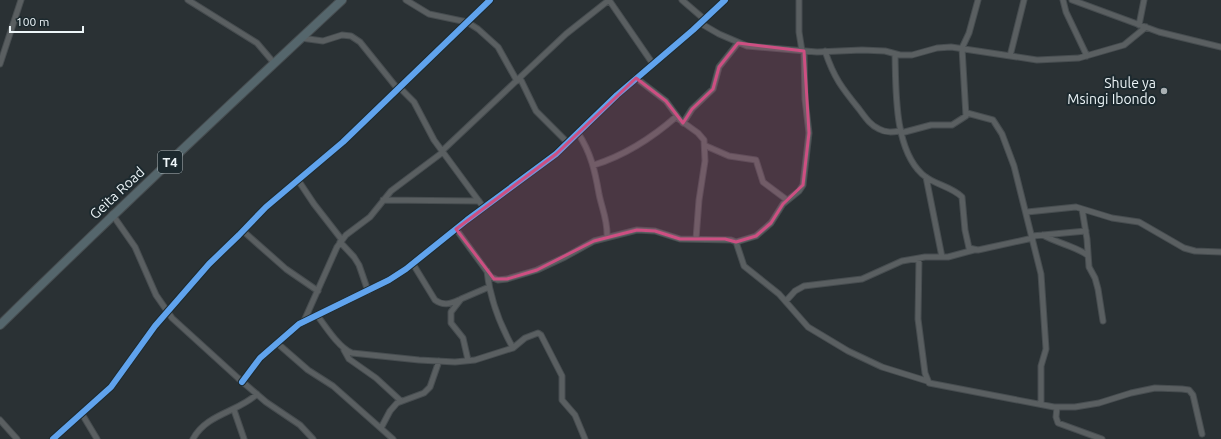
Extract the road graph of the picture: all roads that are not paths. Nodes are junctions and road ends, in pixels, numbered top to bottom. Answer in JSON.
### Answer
{"nodes":[{"id":1,"x":21,"y":0,"type":"edge"},
{"id":2,"x":188,"y":0,"type":"edge"},
{"id":3,"x":342,"y":0,"type":"edge"},
{"id":4,"x":406,"y":0,"type":"edge"},
{"id":5,"x":490,"y":0,"type":"edge"},
{"id":6,"x":609,"y":0,"type":"edge"},
{"id":7,"x":682,"y":0,"type":"edge"},
{"id":8,"x":725,"y":0,"type":"edge"},
{"id":9,"x":799,"y":0,"type":"edge"},
{"id":10,"x":978,"y":0,"type":"edge"},
{"id":11,"x":1024,"y":0,"type":"edge"},
{"id":12,"x":1063,"y":0,"type":"edge"},
{"id":13,"x":1072,"y":0,"type":"edge"},
{"id":14,"x":1144,"y":0,"type":"edge"},
{"id":15,"x":702,"y":21,"type":"junction"},
{"id":16,"x":467,"y":22,"type":"junction"},
{"id":17,"x":1139,"y":25,"type":"junction"},
{"id":18,"x":1146,"y":28,"type":"junction"},
{"id":19,"x":301,"y":38,"type":"junction"},
{"id":20,"x":738,"y":43,"type":"junction"},
{"id":21,"x":1221,"y":47,"type":"edge"},
{"id":22,"x":962,"y":48,"type":"junction"},
{"id":23,"x":803,"y":51,"type":"junction"},
{"id":24,"x":825,"y":51,"type":"junction"},
{"id":25,"x":895,"y":54,"type":"junction"},
{"id":26,"x":1010,"y":56,"type":"junction"},
{"id":27,"x":1087,"y":56,"type":"junction"},
{"id":28,"x":0,"y":64,"type":"edge"},
{"id":29,"x":274,"y":64,"type":"junction"},
{"id":30,"x":653,"y":64,"type":"junction"},
{"id":31,"x":636,"y":78,"type":"junction"},
{"id":32,"x":519,"y":80,"type":"junction"},
{"id":33,"x":398,"y":87,"type":"junction"},
{"id":34,"x":966,"y":113,"type":"junction"},
{"id":35,"x":677,"y":116,"type":"junction"},
{"id":36,"x":684,"y":123,"type":"junction"},
{"id":37,"x":900,"y":132,"type":"junction"},
{"id":38,"x":578,"y":133,"type":"junction"},
{"id":39,"x":568,"y":143,"type":"junction"},
{"id":40,"x":706,"y":146,"type":"junction"},
{"id":41,"x":442,"y":152,"type":"junction"},
{"id":42,"x":594,"y":165,"type":"junction"},
{"id":43,"x":926,"y":177,"type":"junction"},
{"id":44,"x":298,"y":180,"type":"junction"},
{"id":45,"x":383,"y":200,"type":"junction"},
{"id":46,"x":787,"y":200,"type":"junction"},
{"id":47,"x":479,"y":201,"type":"junction"},
{"id":48,"x":484,"y":208,"type":"junction"},
{"id":49,"x":1082,"y":209,"type":"junction"},
{"id":50,"x":1027,"y":212,"type":"junction"},
{"id":51,"x":112,"y":214,"type":"junction"},
{"id":52,"x":456,"y":229,"type":"junction"},
{"id":53,"x":243,"y":231,"type":"junction"},
{"id":54,"x":1086,"y":231,"type":"junction"},
{"id":55,"x":1043,"y":236,"type":"junction"},
{"id":56,"x":607,"y":237,"type":"junction"},
{"id":57,"x":1033,"y":237,"type":"junction"},
{"id":58,"x":696,"y":240,"type":"junction"},
{"id":59,"x":341,"y":241,"type":"junction"},
{"id":60,"x":736,"y":242,"type":"junction"},
{"id":61,"x":974,"y":250,"type":"junction"},
{"id":62,"x":1221,"y":252,"type":"edge"},
{"id":63,"x":1088,"y":256,"type":"junction"},
{"id":64,"x":942,"y":257,"type":"junction"},
{"id":65,"x":919,"y":258,"type":"junction"},
{"id":66,"x":413,"y":264,"type":"junction"},
{"id":67,"x":487,"y":270,"type":"junction"},
{"id":68,"x":489,"y":287,"type":"junction"},
{"id":69,"x":318,"y":291,"type":"junction"},
{"id":70,"x":368,"y":291,"type":"junction"},
{"id":71,"x":462,"y":300,"type":"junction"},
{"id":72,"x":786,"y":301,"type":"junction"},
{"id":73,"x":167,"y":312,"type":"junction"},
{"id":74,"x":317,"y":315,"type":"junction"},
{"id":75,"x":1103,"y":320,"type":"dead end"},
{"id":76,"x":304,"y":321,"type":"junction"},
{"id":77,"x":0,"y":325,"type":"edge"},
{"id":78,"x":277,"y":343,"type":"junction"},
{"id":79,"x":342,"y":347,"type":"junction"},
{"id":80,"x":513,"y":348,"type":"junction"},
{"id":81,"x":468,"y":360,"type":"junction"},
{"id":82,"x":439,"y":361,"type":"junction"},
{"id":83,"x":927,"y":381,"type":"junction"},
{"id":84,"x":242,"y":382,"type":"junction"},
{"id":85,"x":257,"y":394,"type":"junction"},
{"id":86,"x":401,"y":401,"type":"junction"},
{"id":87,"x":1041,"y":404,"type":"junction"},
{"id":88,"x":1057,"y":407,"type":"junction"},
{"id":89,"x":234,"y":410,"type":"junction"},
{"id":90,"x":82,"y":414,"type":"junction"},
{"id":91,"x":0,"y":420,"type":"edge"},
{"id":92,"x":381,"y":428,"type":"junction"},
{"id":93,"x":1202,"y":434,"type":"dead end"},
{"id":94,"x":17,"y":439,"type":"edge"},
{"id":95,"x":53,"y":439,"type":"edge"},
{"id":96,"x":97,"y":439,"type":"edge"},
{"id":97,"x":193,"y":439,"type":"edge"},
{"id":98,"x":244,"y":439,"type":"edge"},
{"id":99,"x":313,"y":439,"type":"edge"},
{"id":100,"x":393,"y":439,"type":"edge"},
{"id":101,"x":585,"y":439,"type":"edge"},
{"id":102,"x":1102,"y":439,"type":"edge"}],
"edges":[{"from":1,"to":28,"type":"street"},
{"from":2,"to":29,"type":"street"},
{"from":3,"to":19,"type":"highway","name":"Geita Road","number":"T4"},
{"from":4,"to":16,"type":"street"},
{"from":5,"to":16,"type":"street"},
{"from":6,"to":30,"type":"street"},
{"from":6,"to":32,"type":"street"},
{"from":7,"to":15,"type":"street"},
{"from":8,"to":15,"type":"street"},
{"from":9,"to":23,"type":"street"},
{"from":10,"to":22,"type":"street"},
{"from":11,"to":26,"type":"street"},
{"from":12,"to":27,"type":"street"},
{"from":13,"to":17,"type":"street"},
{"from":14,"to":17,"type":"street"},
{"from":15,"to":20,"type":"street"},
{"from":15,"to":30,"type":"street"},
{"from":16,"to":32,"type":"street"},
{"from":16,"to":33,"type":"street"},
{"from":17,"to":18,"type":"street"},
{"from":18,"to":21,"type":"street"},
{"from":18,"to":27,"type":"street"},
{"from":19,"to":29,"type":"highway","name":"Geita Road","number":"T4"},
{"from":19,"to":33,"type":"street"},
{"from":20,"to":23,"type":"street"},
{"from":20,"to":36,"type":"street"},
{"from":22,"to":25,"type":"street"},
{"from":22,"to":26,"type":"street"},
{"from":22,"to":34,"type":"street"},
{"from":23,"to":24,"type":"street"},
{"from":23,"to":46,"type":"street"},
{"from":24,"to":25,"type":"street"},
{"from":24,"to":37,"type":"street"},
{"from":25,"to":37,"type":"street"},
{"from":26,"to":27,"type":"street"},
{"from":29,"to":51,"type":"highway","name":"Geita Road","number":"T4"},
{"from":30,"to":31,"type":"street"},
{"from":31,"to":35,"type":"street"},
{"from":31,"to":38,"type":"street"},
{"from":32,"to":39,"type":"street"},
{"from":32,"to":41,"type":"street"},
{"from":33,"to":41,"type":"street"},
{"from":33,"to":44,"type":"street"},
{"from":34,"to":37,"type":"street"},
{"from":34,"to":50,"type":"street"},
{"from":35,"to":36,"type":"street"},
{"from":35,"to":42,"type":"street"},
{"from":36,"to":40,"type":"street"},
{"from":37,"to":43,"type":"street"},
{"from":38,"to":39,"type":"street"},
{"from":38,"to":42,"type":"street"},
{"from":39,"to":48,"type":"street"},
{"from":40,"to":46,"type":"street"},
{"from":40,"to":58,"type":"street"},
{"from":41,"to":45,"type":"street"},
{"from":41,"to":47,"type":"street"},
{"from":42,"to":56,"type":"street"},
{"from":43,"to":61,"type":"street"},
{"from":43,"to":64,"type":"street"},
{"from":44,"to":53,"type":"street"},
{"from":44,"to":59,"type":"street"},
{"from":45,"to":47,"type":"street"},
{"from":45,"to":59,"type":"street"},
{"from":46,"to":60,"type":"street"},
{"from":47,"to":48,"type":"street"},
{"from":48,"to":52,"type":"street"},
{"from":49,"to":50,"type":"street"},
{"from":49,"to":54,"type":"street"},
{"from":49,"to":62,"type":"street"},
{"from":50,"to":57,"type":"street"},
{"from":51,"to":73,"type":"street"},
{"from":51,"to":77,"type":"highway","name":"Geita Road","number":"T4"},
{"from":52,"to":66,"type":"street"},
{"from":52,"to":67,"type":"street"},
{"from":53,"to":69,"type":"street"},
{"from":53,"to":73,"type":"street"},
{"from":54,"to":55,"type":"street"},
{"from":54,"to":63,"type":"street"},
{"from":55,"to":57,"type":"street"},
{"from":55,"to":63,"type":"street"},
{"from":56,"to":58,"type":"street"},
{"from":56,"to":67,"type":"street"},
{"from":57,"to":61,"type":"street"},
{"from":57,"to":87,"type":"street"},
{"from":58,"to":60,"type":"street"},
{"from":59,"to":69,"type":"street"},
{"from":59,"to":70,"type":"street"},
{"from":60,"to":72,"type":"street"},
{"from":61,"to":64,"type":"street"},
{"from":63,"to":75,"type":"street"},
{"from":64,"to":65,"type":"street"},
{"from":65,"to":72,"type":"street"},
{"from":65,"to":83,"type":"street"},
{"from":66,"to":70,"type":"street"},
{"from":66,"to":71,"type":"street"},
{"from":67,"to":68,"type":"street"},
{"from":68,"to":71,"type":"street"},
{"from":68,"to":80,"type":"street"},
{"from":69,"to":76,"type":"street"},
{"from":70,"to":74,"type":"street"},
{"from":71,"to":81,"type":"street"},
{"from":72,"to":83,"type":"street"},
{"from":73,"to":84,"type":"street"},
{"from":73,"to":90,"type":"street"},
{"from":74,"to":76,"type":"street"},
{"from":74,"to":79,"type":"street"},
{"from":76,"to":78,"type":"street"},
{"from":78,"to":84,"type":"street"},
{"from":78,"to":92,"type":"street"},
{"from":79,"to":82,"type":"street"},
{"from":79,"to":86,"type":"street"},
{"from":80,"to":81,"type":"street"},
{"from":80,"to":101,"type":"street"},
{"from":81,"to":82,"type":"street"},
{"from":82,"to":86,"type":"street"},
{"from":83,"to":87,"type":"street"},
{"from":84,"to":85,"type":"street"},
{"from":85,"to":89,"type":"street"},
{"from":85,"to":99,"type":"street"},
{"from":86,"to":92,"type":"street"},
{"from":87,"to":88,"type":"street"},
{"from":88,"to":93,"type":"street"},
{"from":88,"to":102,"type":"street"},
{"from":89,"to":97,"type":"street"},
{"from":89,"to":98,"type":"street"},
{"from":90,"to":95,"type":"street"},
{"from":90,"to":96,"type":"street"},
{"from":91,"to":94,"type":"street"},
{"from":92,"to":100,"type":"street"}]}
